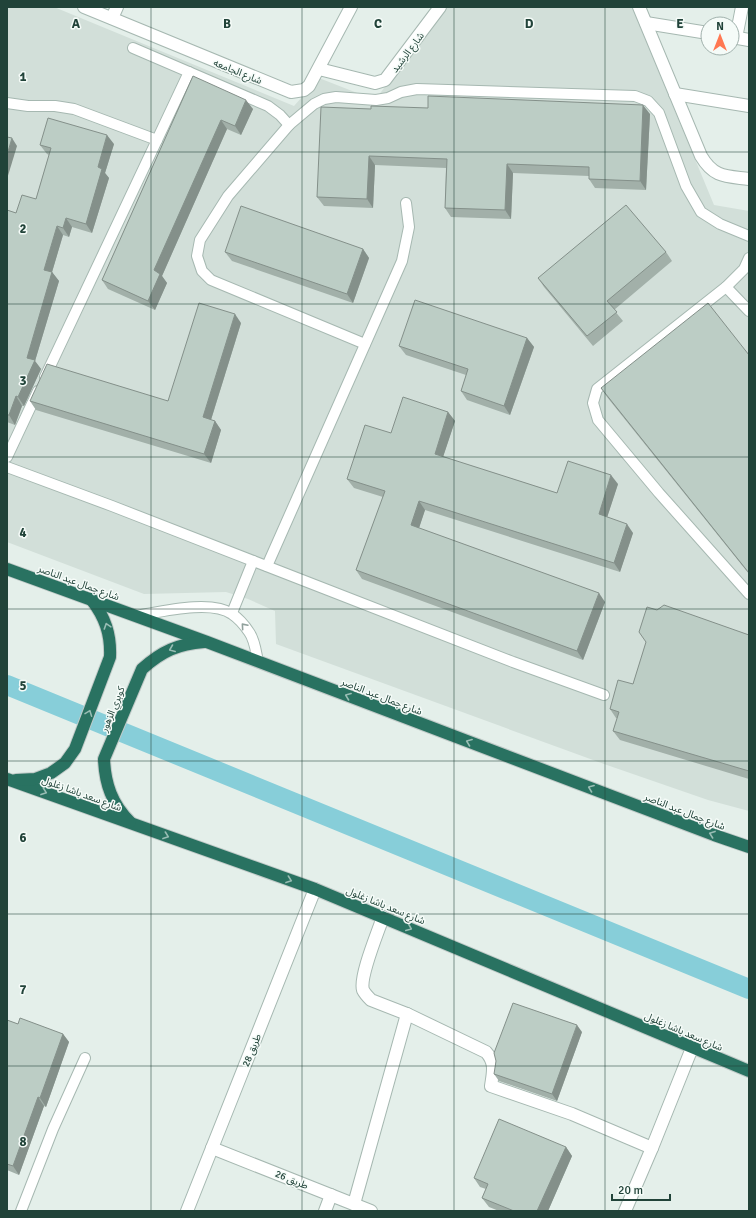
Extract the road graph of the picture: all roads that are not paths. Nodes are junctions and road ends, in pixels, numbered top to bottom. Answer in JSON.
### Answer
{"nodes":[{"id":1,"x":84,"y":7,"type":"edge"},
{"id":2,"x":117,"y":7,"type":"edge"},
{"id":3,"x":351,"y":7,"type":"edge"},
{"id":4,"x":440,"y":7,"type":"edge"},
{"id":5,"x":639,"y":7,"type":"edge"},
{"id":6,"x":112,"y":18,"type":"junction"},
{"id":7,"x":646,"y":23,"type":"junction"},
{"id":8,"x":700,"y":32,"type":"edge"},
{"id":9,"x":132,"y":48,"type":"dead end"},
{"id":10,"x":319,"y":69,"type":"junction"},
{"id":11,"x":189,"y":72,"type":"junction"},
{"id":12,"x":675,"y":94,"type":"junction"},
{"id":13,"x":7,"y":103,"type":"edge"},
{"id":14,"x":749,"y":106,"type":"edge"},
{"id":15,"x":289,"y":125,"type":"junction"},
{"id":16,"x":157,"y":140,"type":"junction"},
{"id":17,"x":749,"y":179,"type":"edge"},
{"id":18,"x":406,"y":203,"type":"dead end"},
{"id":19,"x":749,"y":236,"type":"edge"},
{"id":20,"x":749,"y":258,"type":"edge"},
{"id":21,"x":726,"y":287,"type":"junction"},
{"id":22,"x":749,"y":311,"type":"edge"},
{"id":23,"x":365,"y":344,"type":"junction"},
{"id":24,"x":7,"y":457,"type":"edge"},
{"id":25,"x":7,"y":467,"type":"edge"},
{"id":26,"x":253,"y":561,"type":"junction"},
{"id":27,"x":267,"y":566,"type":"junction"},
{"id":28,"x":7,"y":569,"type":"edge"},
{"id":29,"x":749,"y":594,"type":"edge"},
{"id":30,"x":91,"y":600,"type":"junction"},
{"id":31,"x":232,"y":613,"type":"junction"},
{"id":32,"x":135,"y":616,"type":"junction"},
{"id":33,"x":207,"y":642,"type":"junction"},
{"id":34,"x":258,"y":662,"type":"junction"},
{"id":35,"x":604,"y":695,"type":"dead end"},
{"id":36,"x":7,"y":779,"type":"edge"},
{"id":37,"x":131,"y":823,"type":"junction"},
{"id":38,"x":749,"y":847,"type":"edge"},
{"id":39,"x":315,"y":889,"type":"junction"},
{"id":40,"x":383,"y":917,"type":"junction"},
{"id":41,"x":407,"y":1014,"type":"junction"},
{"id":42,"x":692,"y":1048,"type":"junction"},
{"id":43,"x":85,"y":1058,"type":"dead end"},
{"id":44,"x":749,"y":1071,"type":"edge"},
{"id":45,"x":212,"y":1148,"type":"junction"},
{"id":46,"x":652,"y":1148,"type":"junction"},
{"id":47,"x":331,"y":1195,"type":"junction"},
{"id":48,"x":354,"y":1204,"type":"junction"},
{"id":49,"x":21,"y":1211,"type":"edge"},
{"id":50,"x":187,"y":1211,"type":"edge"},
{"id":51,"x":325,"y":1211,"type":"edge"},
{"id":52,"x":371,"y":1211,"type":"edge"},
{"id":53,"x":625,"y":1211,"type":"edge"}],
"edges":[{"from":1,"to":6,"type":"street","name":"شارع الجامعه"},
{"from":2,"to":6,"type":"street"},
{"from":3,"to":10,"type":"street","name":"شارع الجامعه"},
{"from":4,"to":10,"type":"street","name":"شارع الرشيد"},
{"from":5,"to":7,"type":"street"},
{"from":6,"to":10,"type":"street","name":"شارع الجامعه"},
{"from":7,"to":8,"type":"street"},
{"from":7,"to":12,"type":"street"},
{"from":9,"to":11,"type":"lane"},
{"from":11,"to":15,"type":"lane"},
{"from":11,"to":16,"type":"lane"},
{"from":12,"to":14,"type":"street"},
{"from":12,"to":17,"type":"street"},
{"from":13,"to":16,"type":"lane"},
{"from":15,"to":19,"type":"lane"},
{"from":15,"to":23,"type":"lane"},
{"from":16,"to":24,"type":"lane"},
{"from":18,"to":23,"type":"lane"},
{"from":20,"to":21,"type":"lane"},
{"from":21,"to":22,"type":"lane"},
{"from":21,"to":29,"type":"lane"},
{"from":23,"to":27,"type":"lane"},
{"from":25,"to":26,"type":"lane"},
{"from":26,"to":27,"type":"lane"},
{"from":26,"to":31,"type":"lane"},
{"from":27,"to":35,"type":"lane"},
{"from":28,"to":30,"type":"highway","name":"شارع جمال عبد الناصر"},
{"from":30,"to":32,"type":"highway","name":"شارع جمال عبد الناصر"},
{"from":36,"to":30,"type":"highway","name":"كوبري الزهور","one_way":true},
{"from":31,"to":32,"type":"lane"},
{"from":34,"to":31,"type":"lane","one_way":true},
{"from":32,"to":33,"type":"highway","name":"شارع جمال عبد الناصر"},
{"from":33,"to":34,"type":"highway","name":"شارع جمال عبد الناصر"},
{"from":33,"to":37,"type":"highway","name":"كوبري الزهور","one_way":true},
{"from":38,"to":34,"type":"highway","name":"شارع جمال عبد الناصر","one_way":true},
{"from":36,"to":37,"type":"highway","name":"شارع سعد باشا زغلول","one_way":true},
{"from":37,"to":39,"type":"highway","name":"شارع سعد باشا زغلول","one_way":true},
{"from":39,"to":40,"type":"highway","name":"شارع سعد باشا زغلول"},
{"from":39,"to":45,"type":"street","name":"طريق 28"},
{"from":40,"to":41,"type":"street"},
{"from":40,"to":42,"type":"highway","name":"شارع سعد باشا زغلول","one_way":true},
{"from":41,"to":46,"type":"street"},
{"from":41,"to":48,"type":"street"},
{"from":42,"to":44,"type":"highway","name":"شارع سعد باشا زغلول"},
{"from":42,"to":46,"type":"street"},
{"from":43,"to":49,"type":"lane"},
{"from":45,"to":47,"type":"street","name":"طريق 26"},
{"from":45,"to":50,"type":"street","name":"طريق 28"},
{"from":46,"to":53,"type":"street"},
{"from":47,"to":48,"type":"street","name":"طريق 26"},
{"from":47,"to":51,"type":"street"},
{"from":48,"to":52,"type":"street","name":"طريق 26"}]}
